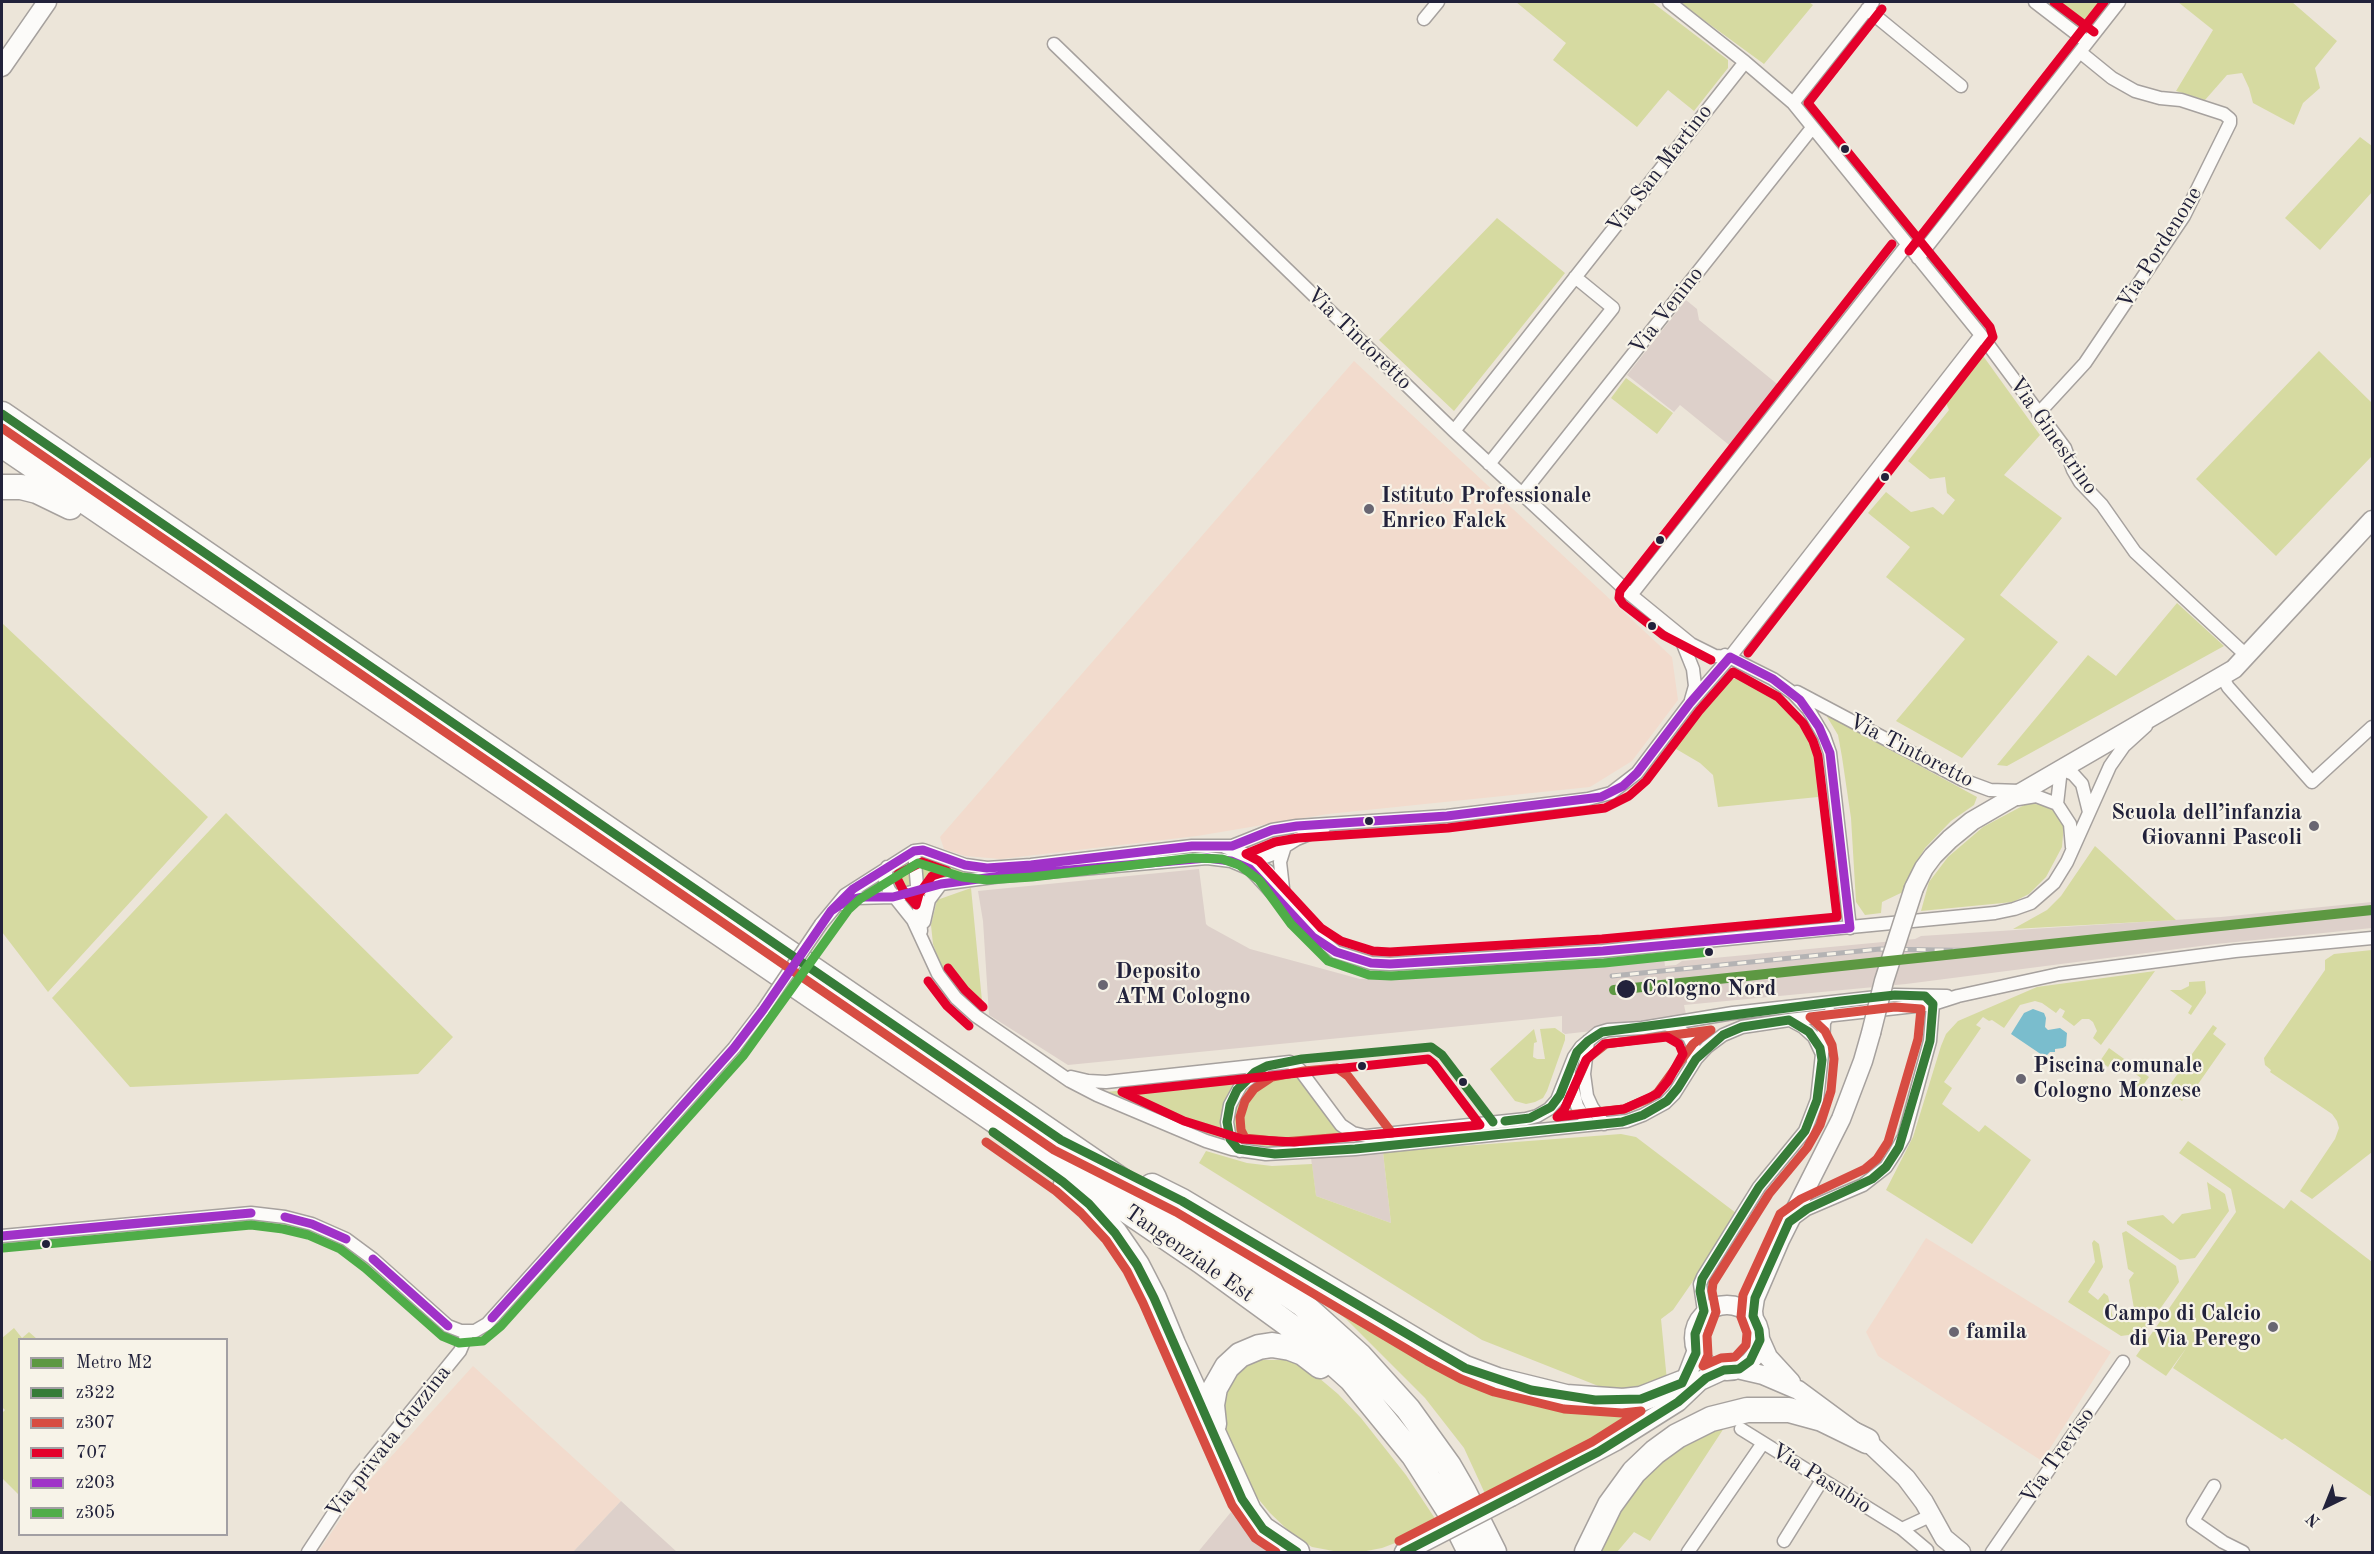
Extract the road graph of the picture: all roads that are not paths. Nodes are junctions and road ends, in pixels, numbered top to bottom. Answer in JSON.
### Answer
{"nodes":[{"id":1,"x":47,"y":2,"type":"edge"},
{"id":2,"x":1438,"y":2,"type":"edge"},
{"id":3,"x":1669,"y":2,"type":"edge"},
{"id":4,"x":2034,"y":2,"type":"edge"},
{"id":5,"x":2119,"y":2,"type":"edge"},
{"id":6,"x":1870,"y":5,"type":"edge"},
{"id":7,"x":1424,"y":19,"type":"dead end"},
{"id":8,"x":1054,"y":44,"type":"dead end"},
{"id":9,"x":2083,"y":47,"type":"junction"},
{"id":10,"x":1745,"y":62,"type":"junction"},
{"id":11,"x":2,"y":66,"type":"edge"},
{"id":12,"x":1961,"y":86,"type":"dead end"},
{"id":13,"x":1793,"y":103,"type":"junction"},
{"id":14,"x":1812,"y":128,"type":"junction"},
{"id":15,"x":1906,"y":245,"type":"junction"},
{"id":16,"x":1918,"y":258,"type":"junction"},
{"id":17,"x":1575,"y":277,"type":"junction"},
{"id":18,"x":1981,"y":335,"type":"junction"},
{"id":19,"x":2,"y":414,"type":"edge"},
{"id":20,"x":2038,"y":414,"type":"junction"},
{"id":21,"x":1454,"y":431,"type":"junction"},
{"id":22,"x":2,"y":445,"type":"edge"},
{"id":23,"x":1489,"y":464,"type":"junction"},
{"id":24,"x":2,"y":487,"type":"edge"},
{"id":25,"x":1522,"y":494,"type":"junction"},
{"id":26,"x":2373,"y":520,"type":"edge"},
{"id":27,"x":1631,"y":595,"type":"junction"},
{"id":28,"x":225,"y":596,"type":"junction"},
{"id":29,"x":1674,"y":629,"type":"junction"},
{"id":30,"x":2247,"y":656,"type":"junction"},
{"id":31,"x":1730,"y":657,"type":"junction"},
{"id":32,"x":2222,"y":676,"type":"junction"},
{"id":33,"x":1773,"y":679,"type":"junction"},
{"id":34,"x":1690,"y":703,"type":"junction"},
{"id":35,"x":2156,"y":714,"type":"junction"},
{"id":36,"x":2373,"y":727,"type":"edge"},
{"id":37,"x":2061,"y":769,"type":"junction"},
{"id":38,"x":2021,"y":791,"type":"junction"},
{"id":39,"x":1999,"y":804,"type":"junction"},
{"id":40,"x":2057,"y":804,"type":"junction"},
{"id":41,"x":2090,"y":814,"type":"junction"},
{"id":42,"x":1331,"y":825,"type":"junction"},
{"id":43,"x":1258,"y":836,"type":"junction"},
{"id":44,"x":1286,"y":846,"type":"junction"},
{"id":45,"x":1224,"y":847,"type":"junction"},
{"id":46,"x":914,"y":851,"type":"junction"},
{"id":47,"x":2072,"y":851,"type":"junction"},
{"id":48,"x":1253,"y":860,"type":"junction"},
{"id":49,"x":1237,"y":863,"type":"junction"},
{"id":50,"x":887,"y":867,"type":"junction"},
{"id":51,"x":1257,"y":876,"type":"junction"},
{"id":52,"x":941,"y":884,"type":"junction"},
{"id":53,"x":917,"y":890,"type":"junction"},
{"id":54,"x":1284,"y":892,"type":"junction"},
{"id":55,"x":893,"y":897,"type":"junction"},
{"id":56,"x":831,"y":911,"type":"junction"},
{"id":57,"x":1850,"y":928,"type":"junction"},
{"id":58,"x":922,"y":938,"type":"junction"},
{"id":59,"x":2373,"y":938,"type":"edge"},
{"id":60,"x":1336,"y":952,"type":"junction"},
{"id":61,"x":1929,"y":1000,"type":"junction"},
{"id":62,"x":1841,"y":1001,"type":"junction"},
{"id":63,"x":1826,"y":1017,"type":"junction"},
{"id":64,"x":845,"y":1019,"type":"junction"},
{"id":65,"x":1789,"y":1020,"type":"junction"},
{"id":66,"x":1668,"y":1025,"type":"junction"},
{"id":67,"x":1588,"y":1041,"type":"junction"},
{"id":68,"x":1822,"y":1054,"type":"junction"},
{"id":69,"x":1285,"y":1062,"type":"junction"},
{"id":70,"x":1693,"y":1063,"type":"junction"},
{"id":71,"x":1057,"y":1072,"type":"junction"},
{"id":72,"x":1569,"y":1073,"type":"junction"},
{"id":73,"x":1604,"y":1124,"type":"junction"},
{"id":74,"x":1589,"y":1125,"type":"junction"},
{"id":75,"x":1061,"y":1140,"type":"junction"},
{"id":76,"x":1240,"y":1151,"type":"junction"},
{"id":77,"x":1790,"y":1222,"type":"junction"},
{"id":78,"x":2,"y":1236,"type":"edge"},
{"id":79,"x":1780,"y":1240,"type":"junction"},
{"id":80,"x":1725,"y":1306,"type":"junction"},
{"id":81,"x":1702,"y":1318,"type":"junction"},
{"id":82,"x":1754,"y":1320,"type":"junction"},
{"id":83,"x":468,"y":1332,"type":"junction"},
{"id":84,"x":1760,"y":1340,"type":"junction"},
{"id":85,"x":1697,"y":1350,"type":"junction"},
{"id":86,"x":2123,"y":1362,"type":"dead end"},
{"id":87,"x":1730,"y":1370,"type":"junction"},
{"id":88,"x":1682,"y":1383,"type":"junction"},
{"id":89,"x":1798,"y":1390,"type":"junction"},
{"id":90,"x":1661,"y":1412,"type":"junction"},
{"id":91,"x":1741,"y":1429,"type":"dead end"},
{"id":92,"x":1214,"y":1436,"type":"junction"},
{"id":93,"x":1867,"y":1441,"type":"junction"},
{"id":94,"x":1764,"y":1443,"type":"junction"},
{"id":95,"x":1822,"y":1480,"type":"junction"},
{"id":96,"x":2214,"y":1486,"type":"dead end"},
{"id":97,"x":1440,"y":1497,"type":"junction"},
{"id":98,"x":1932,"y":1515,"type":"junction"},
{"id":99,"x":1902,"y":1529,"type":"junction"},
{"id":100,"x":1784,"y":1541,"type":"dead end"},
{"id":101,"x":1945,"y":1545,"type":"edge"},
{"id":102,"x":2219,"y":1547,"type":"edge"},
{"id":103,"x":1411,"y":1549,"type":"edge"},
{"id":104,"x":1927,"y":1550,"type":"dead end"},
{"id":105,"x":308,"y":1552,"type":"edge"},
{"id":106,"x":1297,"y":1552,"type":"edge"},
{"id":107,"x":1470,"y":1552,"type":"edge"},
{"id":108,"x":1494,"y":1552,"type":"edge"},
{"id":109,"x":1587,"y":1552,"type":"edge"},
{"id":110,"x":1688,"y":1552,"type":"edge"},
{"id":111,"x":1961,"y":1552,"type":"edge"},
{"id":112,"x":1991,"y":1552,"type":"edge"},
{"id":113,"x":2243,"y":1552,"type":"edge"}],
"edges":[{"from":1,"to":11,"type":"street"},
{"from":2,"to":7,"type":"street"},
{"from":3,"to":10,"type":"street","name":"Via Ginestrino"},
{"from":4,"to":9,"type":"street","name":"Via Pordenone"},
{"from":5,"to":9,"type":"street"},
{"from":6,"to":12,"type":"street"},
{"from":6,"to":13,"type":"street"},
{"from":8,"to":21,"type":"street","name":"Via Tintoretto"},
{"from":9,"to":16,"type":"street"},
{"from":9,"to":20,"type":"street","name":"Via Pordenone"},
{"from":10,"to":13,"type":"street","name":"Via Ginestrino"},
{"from":10,"to":17,"type":"street","name":"Via San Martino"},
{"from":13,"to":14,"type":"street","name":"Via Ginestrino"},
{"from":14,"to":15,"type":"street","name":"Via Ginestrino"},
{"from":14,"to":25,"type":"street","name":"Via Venino"},
{"from":15,"to":16,"type":"street","name":"Via Ginestrino"},
{"from":15,"to":27,"type":"street"},
{"from":16,"to":18,"type":"street","name":"Via Ginestrino"},
{"from":17,"to":21,"type":"street","name":"Via San Martino"},
{"from":17,"to":23,"type":"street"},
{"from":18,"to":20,"type":"street","name":"Via Ginestrino"},
{"from":18,"to":31,"type":"street"},
{"from":19,"to":75,"type":"highway"},
{"from":20,"to":30,"type":"street","name":"Via Ginestrino"},
{"from":21,"to":23,"type":"street","name":"Via Tintoretto"},
{"from":22,"to":28,"type":"highway"},
{"from":23,"to":25,"type":"street","name":"Via Tintoretto"},
{"from":24,"to":28,"type":"highway"},
{"from":25,"to":27,"type":"street","name":"Via Tintoretto"},
{"from":26,"to":30,"type":"street"},
{"from":27,"to":29,"type":"street","name":"Via Tintoretto"},
{"from":28,"to":64,"type":"highway"},
{"from":29,"to":31,"type":"street","name":"Via Tintoretto"},
{"from":29,"to":34,"type":"street","name":"Via Tintoretto"},
{"from":30,"to":32,"type":"street"},
{"from":31,"to":33,"type":"street","name":"Via Tintoretto"},
{"from":31,"to":34,"type":"street"},
{"from":32,"to":35,"type":"street"},
{"from":32,"to":36,"type":"street"},
{"from":33,"to":38,"type":"street","name":"Via Tintoretto"},
{"from":33,"to":57,"type":"street","name":"Via Tintoretto"},
{"from":34,"to":42,"type":"street"},
{"from":35,"to":37,"type":"street"},
{"from":35,"to":41,"type":"street"},
{"from":37,"to":38,"type":"street"},
{"from":37,"to":40,"type":"street"},
{"from":37,"to":41,"type":"street"},
{"from":38,"to":39,"type":"street"},
{"from":39,"to":40,"type":"street"},
{"from":39,"to":77,"type":"street","bridge":true},
{"from":40,"to":47,"type":"street"},
{"from":41,"to":47,"type":"street"},
{"from":42,"to":43,"type":"street"},
{"from":42,"to":44,"type":"street"},
{"from":43,"to":45,"type":"street"},
{"from":43,"to":48,"type":"street"},
{"from":44,"to":48,"type":"street"},
{"from":44,"to":54,"type":"street"},
{"from":45,"to":46,"type":"street"},
{"from":45,"to":48,"type":"street"},
{"from":46,"to":50,"type":"street"},
{"from":46,"to":53,"type":"street"},
{"from":47,"to":57,"type":"street"},
{"from":48,"to":49,"type":"street"},
{"from":48,"to":51,"type":"street"},
{"from":48,"to":54,"type":"street"},
{"from":49,"to":51,"type":"street"},
{"from":49,"to":52,"type":"street"},
{"from":50,"to":55,"type":"street"},
{"from":50,"to":56,"type":"street"},
{"from":51,"to":60,"type":"street"},
{"from":52,"to":53,"type":"street"},
{"from":52,"to":58,"type":"street"},
{"from":53,"to":55,"type":"street"},
{"from":53,"to":58,"type":"street"},
{"from":54,"to":60,"type":"street"},
{"from":55,"to":56,"type":"street"},
{"from":55,"to":58,"type":"street"},
{"from":56,"to":83,"type":"street","bridge":true},
{"from":57,"to":60,"type":"street"},
{"from":58,"to":71,"type":"street"},
{"from":59,"to":61,"type":"street"},
{"from":61,"to":62,"type":"street"},
{"from":61,"to":63,"type":"street"},
{"from":61,"to":77,"type":"street"},
{"from":62,"to":63,"type":"street"},
{"from":62,"to":66,"type":"street"},
{"from":63,"to":65,"type":"street"},
{"from":63,"to":68,"type":"street"},
{"from":64,"to":92,"type":"highway"},
{"from":64,"to":97,"type":"highway","name":"Tangenziale Est"},
{"from":65,"to":68,"type":"street"},
{"from":65,"to":70,"type":"street"},
{"from":66,"to":67,"type":"street"},
{"from":66,"to":70,"type":"street"},
{"from":67,"to":72,"type":"street"},
{"from":67,"to":73,"type":"street"},
{"from":68,"to":81,"type":"street"},
{"from":69,"to":71,"type":"street"},
{"from":69,"to":72,"type":"street"},
{"from":69,"to":76,"type":"street"},
{"from":70,"to":73,"type":"street"},
{"from":71,"to":76,"type":"street"},
{"from":72,"to":74,"type":"street"},
{"from":73,"to":74,"type":"street"},
{"from":74,"to":76,"type":"street"},
{"from":75,"to":88,"type":"highway"},
{"from":75,"to":108,"type":"highway","name":"Tangenziale Est"},
{"from":77,"to":79,"type":"street"},
{"from":78,"to":83,"type":"street"},
{"from":79,"to":80,"type":"street"},
{"from":79,"to":82,"type":"street"},
{"from":80,"to":81,"type":"street"},
{"from":80,"to":82,"type":"street"},
{"from":81,"to":85,"type":"street"},
{"from":82,"to":84,"type":"street"},
{"from":83,"to":105,"type":"street","name":"Via privata Guzzina"},
{"from":84,"to":87,"type":"street"},
{"from":84,"to":89,"type":"street"},
{"from":85,"to":87,"type":"street"},
{"from":85,"to":88,"type":"street"},
{"from":86,"to":112,"type":"street","name":"Via Treviso"},
{"from":87,"to":89,"type":"street"},
{"from":87,"to":90,"type":"street"},
{"from":88,"to":90,"type":"street"},
{"from":89,"to":93,"type":"street"},
{"from":90,"to":103,"type":"street","bridge":true},
{"from":91,"to":94,"type":"street","name":"Via Pasubio"},
{"from":92,"to":97,"type":"highway"},
{"from":92,"to":106,"type":"highway"},
{"from":93,"to":98,"type":"street"},
{"from":93,"to":109,"type":"highway"},
{"from":94,"to":95,"type":"street","name":"Via Pasubio"},
{"from":94,"to":110,"type":"street"},
{"from":95,"to":99,"type":"street","name":"Via Pasubio"},
{"from":95,"to":100,"type":"street"},
{"from":96,"to":102,"type":"street"},
{"from":97,"to":107,"type":"highway","name":"Tangenziale Est"},
{"from":98,"to":99,"type":"street"},
{"from":98,"to":101,"type":"street"},
{"from":99,"to":104,"type":"street","name":"Via Pasubio"},
{"from":101,"to":111,"type":"street"},
{"from":102,"to":113,"type":"street"}]}
